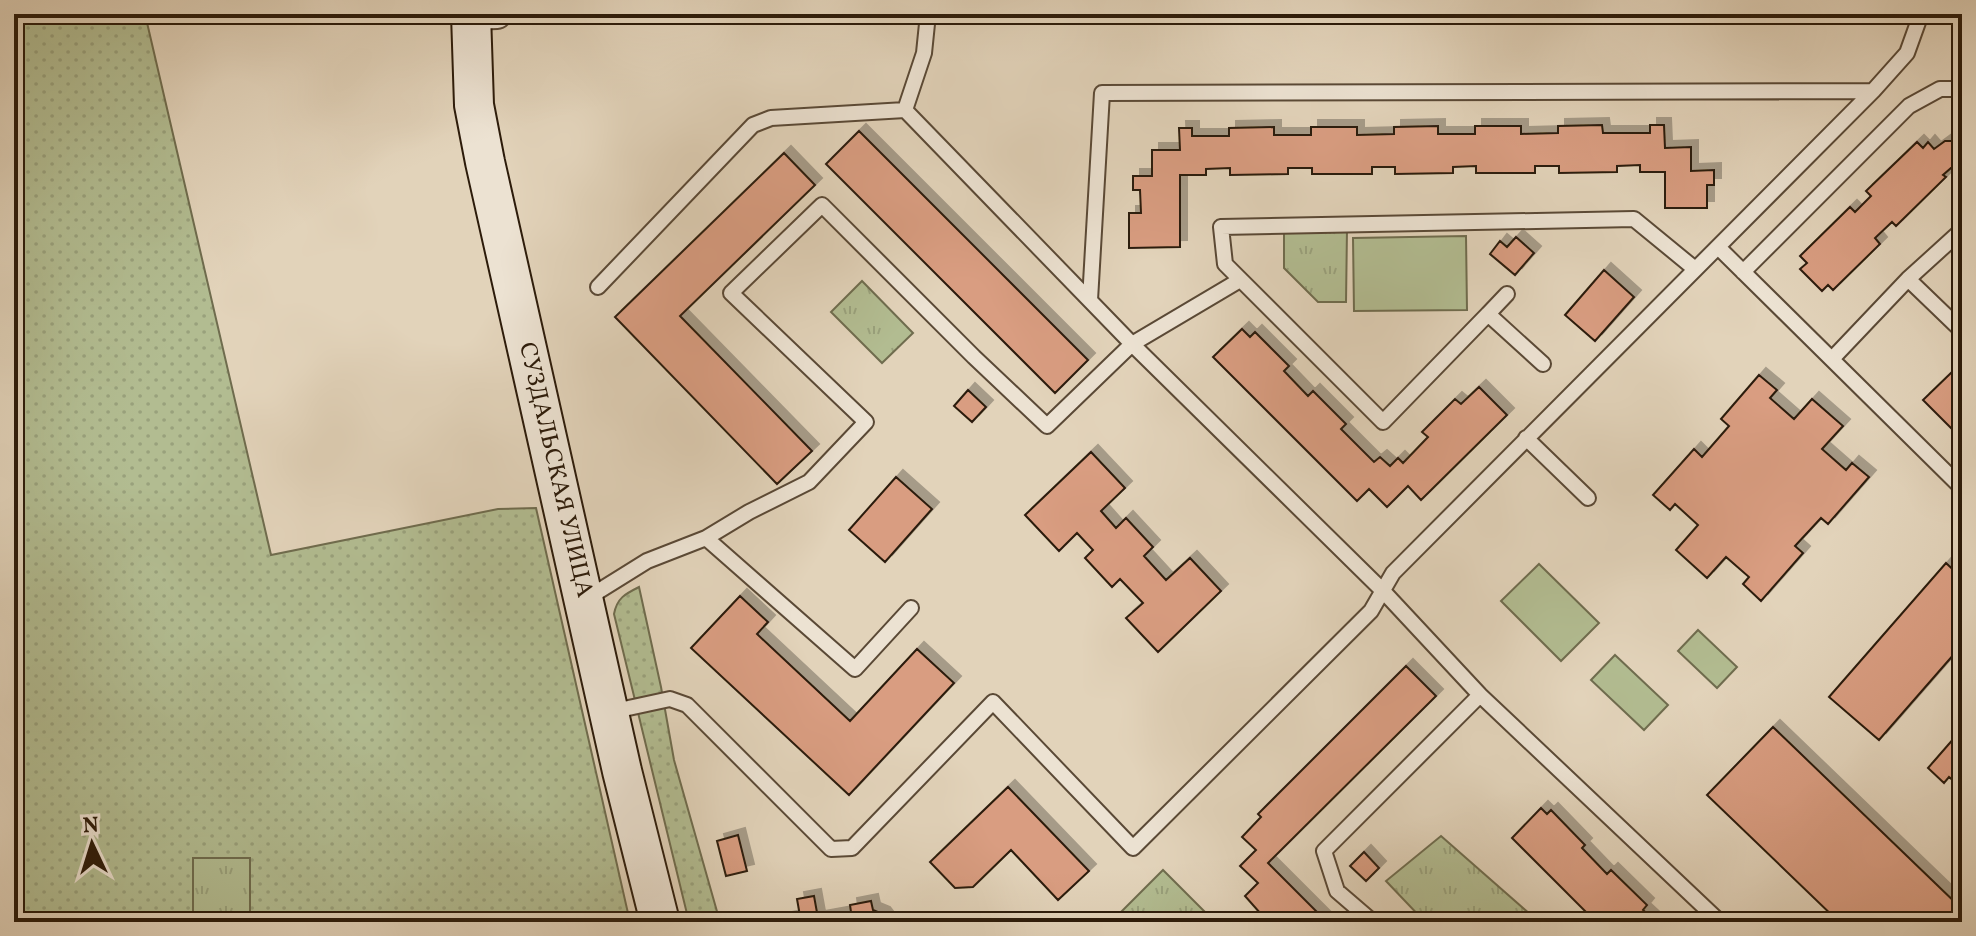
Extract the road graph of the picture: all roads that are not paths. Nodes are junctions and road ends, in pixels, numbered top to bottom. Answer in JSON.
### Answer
{"nodes":[{"id":1,"x":480,"y":14,"type":"edge"},
{"id":2,"x":928,"y":14,"type":"edge"},
{"id":3,"x":1921,"y":14,"type":"edge"},
{"id":4,"x":1962,"y":89,"type":"edge"},
{"id":5,"x":1873,"y":91,"type":"junction"},
{"id":6,"x":905,"y":110,"type":"junction"},
{"id":7,"x":1962,"y":230,"type":"edge"},
{"id":8,"x":1718,"y":247,"type":"junction"},
{"id":9,"x":1695,"y":269,"type":"junction"},
{"id":10,"x":1743,"y":272,"type":"junction"},
{"id":11,"x":1908,"y":279,"type":"junction"},
{"id":12,"x":1240,"y":280,"type":"junction"},
{"id":13,"x":598,"y":287,"type":"dead end"},
{"id":14,"x":1507,"y":294,"type":"dead end"},
{"id":15,"x":1090,"y":300,"type":"junction"},
{"id":16,"x":1488,"y":314,"type":"junction"},
{"id":17,"x":1962,"y":331,"type":"edge"},
{"id":18,"x":1132,"y":344,"type":"junction"},
{"id":19,"x":1832,"y":359,"type":"junction"},
{"id":20,"x":1543,"y":364,"type":"dead end"},
{"id":21,"x":1526,"y":438,"type":"junction"},
{"id":22,"x":1962,"y":488,"type":"edge"},
{"id":23,"x":1588,"y":498,"type":"dead end"},
{"id":24,"x":706,"y":538,"type":"junction"},
{"id":25,"x":1383,"y":591,"type":"junction"},
{"id":26,"x":585,"y":599,"type":"junction"},
{"id":27,"x":911,"y":608,"type":"dead end"},
{"id":28,"x":1480,"y":695,"type":"junction"},
{"id":29,"x":609,"y":712,"type":"junction"},
{"id":30,"x":660,"y":922,"type":"edge"},
{"id":31,"x":1373,"y":922,"type":"edge"},
{"id":32,"x":1720,"y":922,"type":"edge"}],
"edges":[{"from":1,"to":26,"type":"street","name":"СУЗДАЛЬСКАЯ УЛИЦА"},
{"from":2,"to":6,"type":"lane"},
{"from":3,"to":5,"type":"lane"},
{"from":4,"to":10,"type":"lane"},
{"from":5,"to":8,"type":"lane"},
{"from":5,"to":15,"type":"lane"},
{"from":6,"to":13,"type":"lane"},
{"from":6,"to":15,"type":"lane"},
{"from":7,"to":11,"type":"lane"},
{"from":8,"to":9,"type":"lane"},
{"from":8,"to":10,"type":"lane"},
{"from":9,"to":12,"type":"lane"},
{"from":9,"to":21,"type":"lane"},
{"from":10,"to":19,"type":"lane"},
{"from":11,"to":17,"type":"lane"},
{"from":11,"to":19,"type":"lane"},
{"from":12,"to":16,"type":"lane"},
{"from":12,"to":18,"type":"lane"},
{"from":14,"to":16,"type":"lane"},
{"from":15,"to":18,"type":"lane"},
{"from":16,"to":20,"type":"lane"},
{"from":18,"to":24,"type":"lane"},
{"from":18,"to":25,"type":"lane"},
{"from":19,"to":22,"type":"lane"},
{"from":21,"to":23,"type":"lane"},
{"from":21,"to":25,"type":"lane"},
{"from":24,"to":26,"type":"lane"},
{"from":24,"to":27,"type":"lane"},
{"from":25,"to":28,"type":"lane"},
{"from":25,"to":29,"type":"lane"},
{"from":26,"to":29,"type":"street","name":"СУЗДАЛЬСКАЯ УЛИЦА"},
{"from":28,"to":31,"type":"lane"},
{"from":28,"to":32,"type":"lane"},
{"from":29,"to":30,"type":"street","name":"СУЗДАЛЬСКАЯ УЛИЦА"}]}
